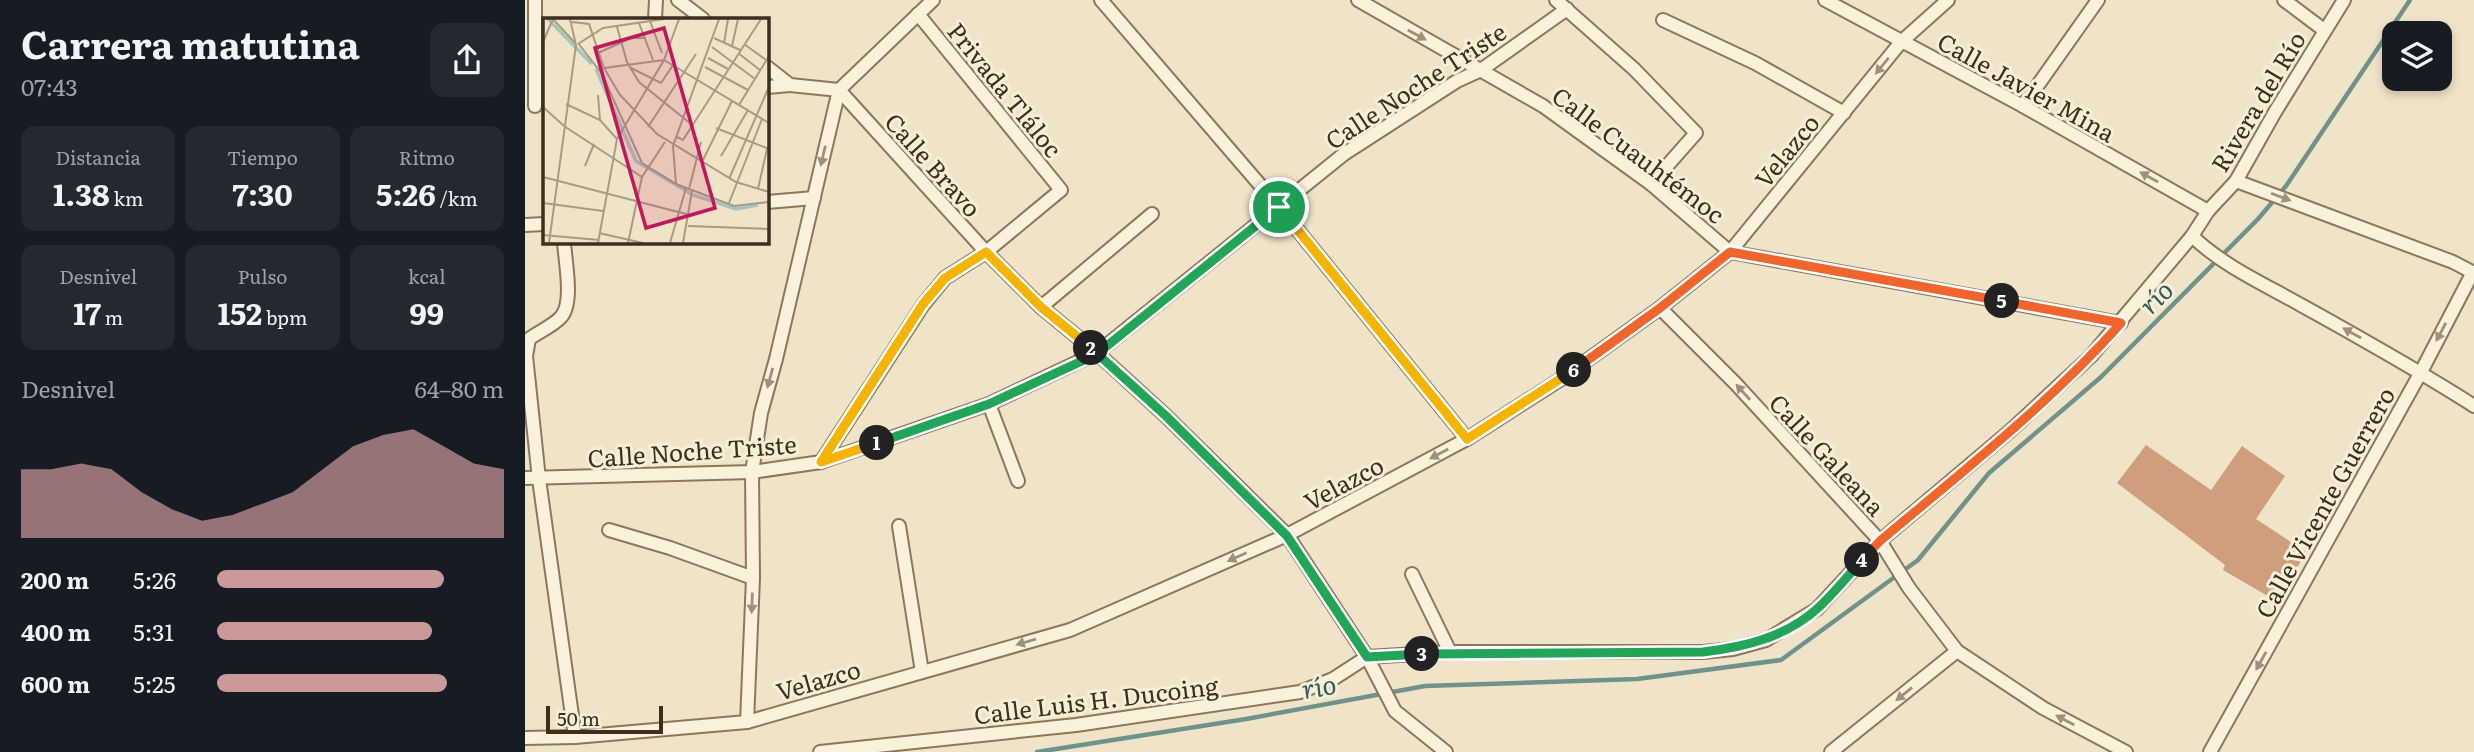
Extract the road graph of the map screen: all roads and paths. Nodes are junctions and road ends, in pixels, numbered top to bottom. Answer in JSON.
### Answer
{"nodes":[{"id":1,"x":535,"y":0,"type":"edge"},
{"id":2,"x":656,"y":0,"type":"edge"},
{"id":3,"x":678,"y":0,"type":"edge"},
{"id":4,"x":933,"y":0,"type":"edge"},
{"id":5,"x":1101,"y":0,"type":"edge"},
{"id":6,"x":1359,"y":0,"type":"edge"},
{"id":7,"x":1825,"y":0,"type":"edge"},
{"id":8,"x":1948,"y":0,"type":"edge"},
{"id":9,"x":2098,"y":0,"type":"edge"},
{"id":10,"x":2284,"y":0,"type":"edge"},
{"id":11,"x":2344,"y":0,"type":"edge"},
{"id":12,"x":1562,"y":4,"type":"edge"},
{"id":13,"x":918,"y":14,"type":"junction"},
{"id":14,"x":655,"y":18,"type":"edge"},
{"id":15,"x":702,"y":18,"type":"edge"},
{"id":16,"x":1663,"y":20,"type":"dead end"},
{"id":17,"x":2324,"y":30,"type":"junction"},
{"id":18,"x":1901,"y":42,"type":"junction"},
{"id":19,"x":768,"y":68,"type":"edge"},
{"id":20,"x":1481,"y":70,"type":"junction"},
{"id":21,"x":790,"y":85,"type":"junction"},
{"id":22,"x":768,"y":87,"type":"edge"},
{"id":23,"x":839,"y":90,"type":"junction"},
{"id":24,"x":535,"y":106,"type":"edge"},
{"id":25,"x":2022,"y":106,"type":"junction"},
{"id":26,"x":1844,"y":113,"type":"junction"},
{"id":27,"x":2236,"y":181,"type":"junction"},
{"id":28,"x":1651,"y":184,"type":"junction"},
{"id":29,"x":814,"y":198,"type":"junction"},
{"id":30,"x":768,"y":202,"type":"edge"},
{"id":31,"x":1279,"y":207,"type":"junction"},
{"id":32,"x":2208,"y":211,"type":"junction"},
{"id":33,"x":1152,"y":214,"type":"dead end"},
{"id":34,"x":543,"y":224,"type":"edge"},
{"id":35,"x":525,"y":225,"type":"edge"},
{"id":36,"x":2192,"y":236,"type":"junction"},
{"id":37,"x":564,"y":243,"type":"edge"},
{"id":38,"x":986,"y":252,"type":"junction"},
{"id":39,"x":1730,"y":252,"type":"junction"},
{"id":40,"x":2474,"y":272,"type":"edge"},
{"id":41,"x":1041,"y":307,"type":"junction"},
{"id":42,"x":1660,"y":308,"type":"junction"},
{"id":43,"x":2121,"y":323,"type":"junction"},
{"id":44,"x":1097,"y":354,"type":"junction"},
{"id":45,"x":2421,"y":372,"type":"junction"},
{"id":46,"x":989,"y":404,"type":"junction"},
{"id":47,"x":2474,"y":406,"type":"edge"},
{"id":48,"x":1467,"y":439,"type":"junction"},
{"id":49,"x":821,"y":462,"type":"junction"},
{"id":50,"x":751,"y":472,"type":"junction"},
{"id":51,"x":525,"y":478,"type":"edge"},
{"id":52,"x":539,"y":479,"type":"junction"},
{"id":53,"x":1018,"y":481,"type":"dead end"},
{"id":54,"x":899,"y":526,"type":"dead end"},
{"id":55,"x":609,"y":530,"type":"dead end"},
{"id":56,"x":1287,"y":536,"type":"junction"},
{"id":57,"x":1884,"y":546,"type":"junction"},
{"id":58,"x":1412,"y":574,"type":"dead end"},
{"id":59,"x":753,"y":578,"type":"junction"},
{"id":60,"x":1957,"y":651,"type":"junction"},
{"id":61,"x":1450,"y":652,"type":"junction"},
{"id":62,"x":1369,"y":660,"type":"junction"},
{"id":63,"x":922,"y":672,"type":"junction"},
{"id":64,"x":747,"y":722,"type":"junction"},
{"id":65,"x":575,"y":737,"type":"junction"},
{"id":66,"x":525,"y":738,"type":"edge"},
{"id":67,"x":820,"y":752,"type":"edge"},
{"id":68,"x":1446,"y":752,"type":"edge"},
{"id":69,"x":1831,"y":752,"type":"edge"},
{"id":70,"x":2126,"y":752,"type":"edge"},
{"id":71,"x":2210,"y":752,"type":"edge"}],
"edges":[{"from":1,"to":24,"type":"street"},
{"from":2,"to":14,"type":"street"},
{"from":3,"to":15,"type":"street"},
{"from":4,"to":13,"type":"street"},
{"from":5,"to":31,"type":"street"},
{"from":6,"to":20,"type":"street","name":"Calle Cuauhtémoc","one_way":true},
{"from":7,"to":18,"type":"street","name":"Calle Javier Mina"},
{"from":8,"to":18,"type":"street","name":"Velazco"},
{"from":9,"to":25,"type":"street"},
{"from":10,"to":17,"type":"street"},
{"from":11,"to":17,"type":"street","name":"Rivera del Río"},
{"from":12,"to":20,"type":"street","name":"Calle Noche Triste"},
{"from":12,"to":28,"type":"street"},
{"from":13,"to":23,"type":"street"},
{"from":13,"to":38,"type":"street","name":"Privada Tláloc"},
{"from":16,"to":26,"type":"street"},
{"from":17,"to":27,"type":"street","name":"Rivera del Río"},
{"from":18,"to":25,"type":"street","name":"Calle Javier Mina"},
{"from":18,"to":26,"type":"street","name":"Velazco","one_way":true},
{"from":19,"to":21,"type":"street"},
{"from":20,"to":28,"type":"street","name":"Calle Cuauhtémoc"},
{"from":20,"to":31,"type":"street","name":"Calle Noche Triste"},
{"from":21,"to":22,"type":"street"},
{"from":21,"to":23,"type":"street"},
{"from":23,"to":29,"type":"street","one_way":true},
{"from":23,"to":38,"type":"street","name":"Calle Bravo"},
{"from":32,"to":25,"type":"street","name":"Calle Javier Mina","one_way":true},
{"from":26,"to":39,"type":"street","name":"Velazco"},
{"from":27,"to":32,"type":"street","name":"Rivera del Río"},
{"from":27,"to":40,"type":"street","one_way":true},
{"from":28,"to":39,"type":"street","name":"Calle Cuauhtémoc"},
{"from":29,"to":30,"type":"street"},
{"from":29,"to":50,"type":"street","one_way":true},
{"from":31,"to":44,"type":"street","name":"Calle Noche Triste"},
{"from":31,"to":48,"type":"street"},
{"from":32,"to":36,"type":"street","name":"Rivera del Río"},
{"from":33,"to":41,"type":"street"},
{"from":34,"to":35,"type":"street"},
{"from":36,"to":43,"type":"street","name":"Rivera del Río"},
{"from":45,"to":36,"type":"street","one_way":true},
{"from":37,"to":52,"type":"street"},
{"from":38,"to":41,"type":"street","name":"Calle Bravo"},
{"from":38,"to":49,"type":"street"},
{"from":39,"to":42,"type":"street","name":"Velazco"},
{"from":39,"to":43,"type":"street","name":"Calle Cuauhtémoc"},
{"from":40,"to":45,"type":"street","name":"Calle Vicente Guerrero","one_way":true},
{"from":41,"to":44,"type":"street","name":"Calle Bravo"},
{"from":42,"to":48,"type":"street","name":"Velazco"},
{"from":57,"to":42,"type":"street","name":"Calle Galeana","one_way":true},
{"from":43,"to":57,"type":"street","name":"Rivera del Río"},
{"from":44,"to":46,"type":"street","name":"Calle Noche Triste"},
{"from":44,"to":56,"type":"street","name":"Calle Bravo"},
{"from":45,"to":47,"type":"street"},
{"from":45,"to":71,"type":"street","name":"Calle Vicente Guerrero","one_way":true},
{"from":46,"to":49,"type":"street","name":"Calle Noche Triste"},
{"from":46,"to":53,"type":"street"},
{"from":48,"to":56,"type":"street","name":"Velazco","one_way":true},
{"from":49,"to":50,"type":"street","name":"Calle Noche Triste"},
{"from":50,"to":52,"type":"street","name":"Calle Noche Triste"},
{"from":50,"to":59,"type":"street"},
{"from":51,"to":52,"type":"street","name":"Calle Noche Triste"},
{"from":52,"to":65,"type":"street"},
{"from":54,"to":63,"type":"street"},
{"from":55,"to":59,"type":"street"},
{"from":56,"to":62,"type":"street","name":"Calle Bravo"},
{"from":56,"to":63,"type":"street","name":"Velazco","one_way":true},
{"from":57,"to":60,"type":"street","name":"Calle Galeana"},
{"from":57,"to":61,"type":"street","name":"Rivera del Río"},
{"from":58,"to":61,"type":"street"},
{"from":59,"to":64,"type":"street","one_way":true},
{"from":60,"to":69,"type":"street","one_way":true},
{"from":70,"to":60,"type":"street","name":"Calle Galeana","one_way":true},
{"from":61,"to":62,"type":"street","name":"Rivera del Río"},
{"from":62,"to":67,"type":"street","name":"Calle Luis H. Ducoing"},
{"from":62,"to":68,"type":"street","name":"Calle Bravo"},
{"from":63,"to":64,"type":"street","name":"Velazco"},
{"from":64,"to":65,"type":"street","name":"Velazco"},
{"from":65,"to":66,"type":"street","name":"Velazco"}]}
